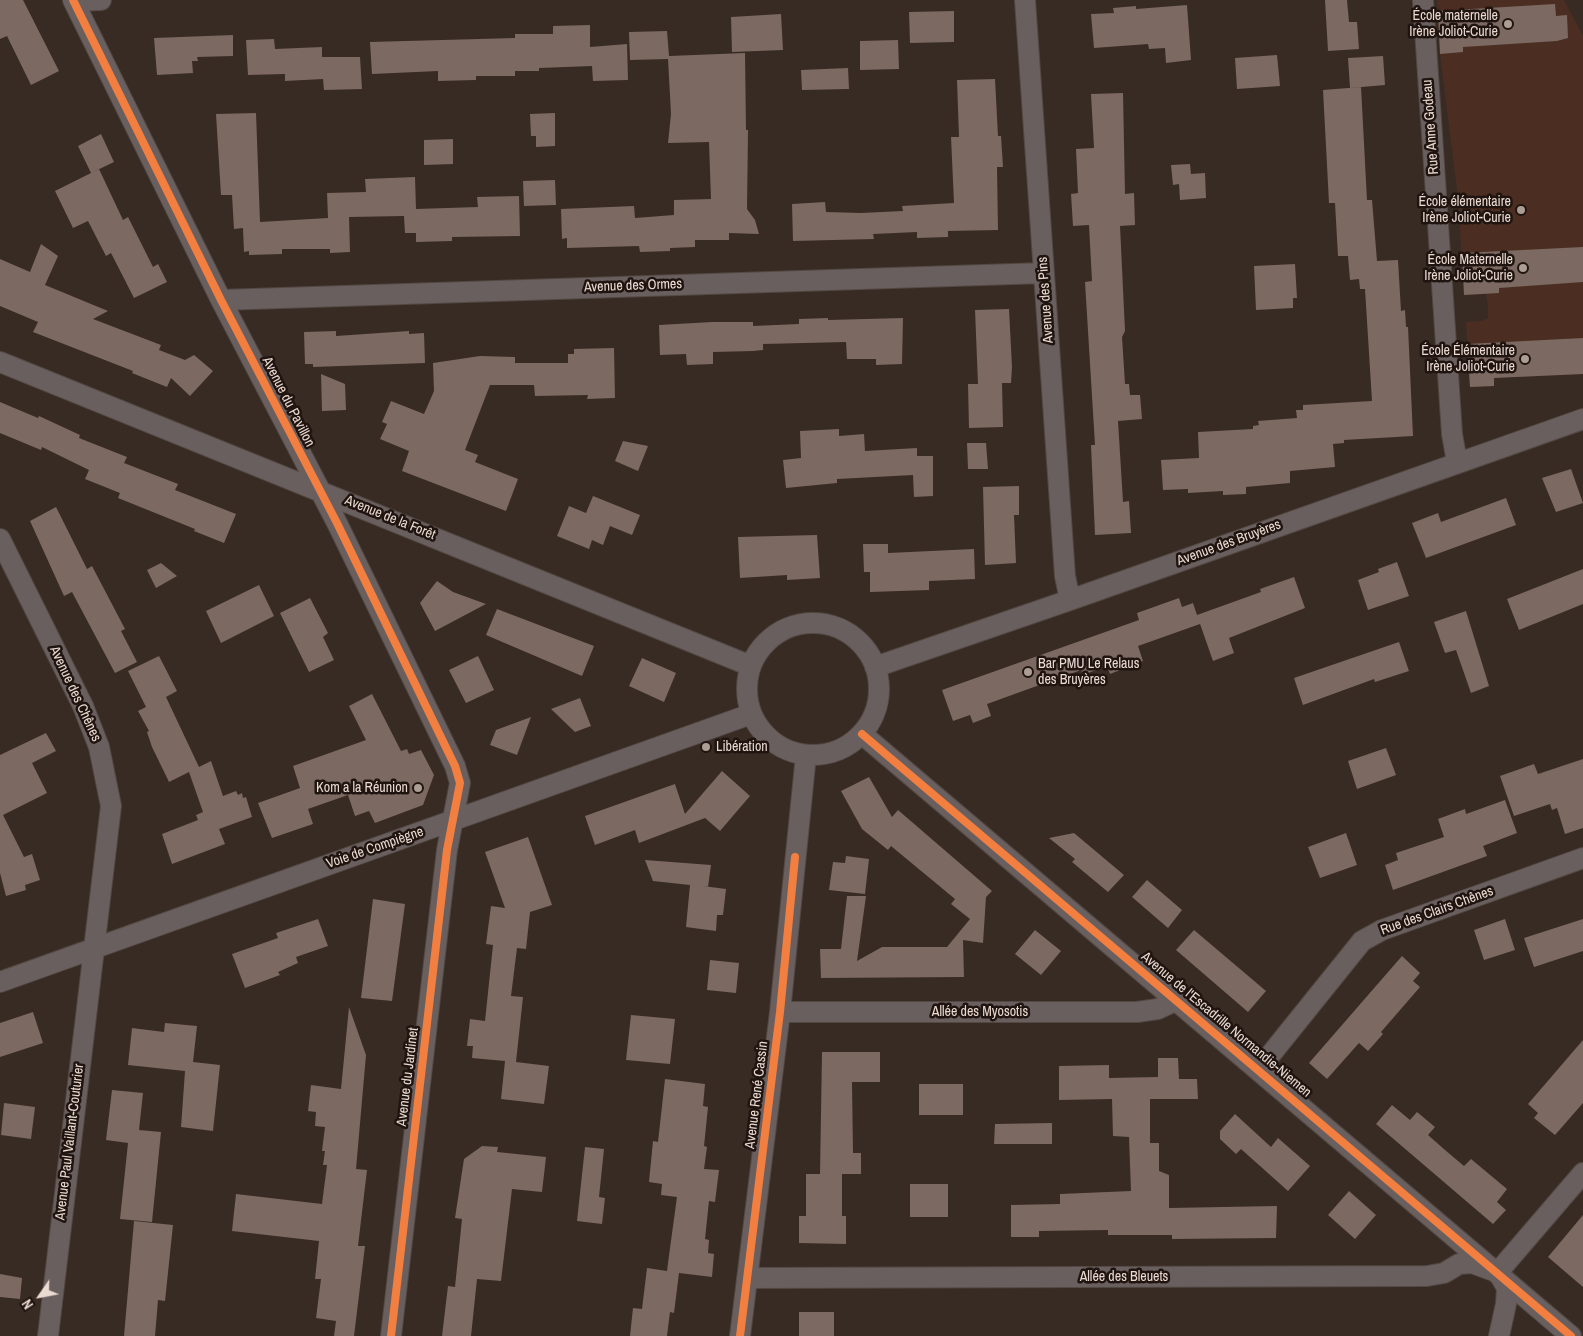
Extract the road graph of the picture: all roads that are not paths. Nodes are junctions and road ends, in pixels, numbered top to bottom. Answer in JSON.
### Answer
{"nodes":[{"id":1,"x":74,"y":0,"type":"edge"},
{"id":2,"x":102,"y":0,"type":"edge"},
{"id":3,"x":1026,"y":0,"type":"edge"},
{"id":4,"x":1423,"y":0,"type":"edge"},
{"id":5,"x":1044,"y":272,"type":"junction"},
{"id":6,"x":221,"y":300,"type":"junction"},
{"id":7,"x":0,"y":362,"type":"edge"},
{"id":8,"x":1583,"y":419,"type":"edge"},
{"id":9,"x":1457,"y":462,"type":"junction"},
{"id":10,"x":318,"y":489,"type":"junction"},
{"id":11,"x":0,"y":539,"type":"edge"},
{"id":12,"x":1070,"y":600,"type":"junction"},
{"id":13,"x":751,"y":666,"type":"junction"},
{"id":14,"x":875,"y":667,"type":"junction"},
{"id":15,"x":751,"y":714,"type":"junction"},
{"id":16,"x":862,"y":734,"type":"junction"},
{"id":17,"x":806,"y":755,"type":"junction"},
{"id":18,"x":453,"y":820,"type":"junction"},
{"id":19,"x":1583,"y":858,"type":"edge"},
{"id":20,"x":93,"y":948,"type":"junction"},
{"id":21,"x":0,"y":982,"type":"edge"},
{"id":22,"x":1177,"y":1000,"type":"junction"},
{"id":23,"x":780,"y":1012,"type":"junction"},
{"id":24,"x":1260,"y":1069,"type":"junction"},
{"id":25,"x":1583,"y":1173,"type":"edge"},
{"id":26,"x":1498,"y":1272,"type":"junction"},
{"id":27,"x":747,"y":1278,"type":"junction"},
{"id":28,"x":48,"y":1336,"type":"edge"},
{"id":29,"x":391,"y":1336,"type":"edge"},
{"id":30,"x":740,"y":1336,"type":"edge"},
{"id":31,"x":1499,"y":1336,"type":"edge"},
{"id":32,"x":1571,"y":1336,"type":"edge"}],
"edges":[{"from":1,"to":2,"type":"street"},
{"from":1,"to":6,"type":"street","name":"Avenue du Pavillon"},
{"from":3,"to":5,"type":"street","name":"Avenue des Pins"},
{"from":4,"to":9,"type":"street","name":"Rue Anne Godeau"},
{"from":5,"to":6,"type":"street","name":"Avenue des Ormes"},
{"from":5,"to":12,"type":"street","name":"Avenue des Pins"},
{"from":6,"to":10,"type":"street","name":"Avenue du Pavillon"},
{"from":7,"to":10,"type":"street","name":"Avenue de la Forêt"},
{"from":8,"to":9,"type":"street","name":"Avenue des Bruyères"},
{"from":9,"to":12,"type":"street","name":"Avenue des Bruyères"},
{"from":10,"to":13,"type":"street","name":"Avenue de la Forêt"},
{"from":10,"to":18,"type":"street","name":"Avenue du Pavillon"},
{"from":11,"to":20,"type":"street","name":"Avenue des Chênes"},
{"from":12,"to":14,"type":"street","name":"Avenue des Bruyères"},
{"from":13,"to":14,"type":"street"},
{"from":13,"to":15,"type":"street"},
{"from":14,"to":16,"type":"street"},
{"from":15,"to":17,"type":"street"},
{"from":15,"to":18,"type":"street","name":"Voie de Compiègne"},
{"from":16,"to":17,"type":"street"},
{"from":16,"to":22,"type":"street","name":"Avenue de l'Escadrille Normandie-Niemen"},
{"from":17,"to":23,"type":"street","name":"Avenue René Cassin"},
{"from":18,"to":20,"type":"street","name":"Voie de Compiègne"},
{"from":18,"to":29,"type":"street","name":"Avenue du Jardinet"},
{"from":19,"to":24,"type":"street","name":"Rue des Clairs Chênes"},
{"from":20,"to":21,"type":"street","name":"Voie de Compiègne"},
{"from":20,"to":28,"type":"street","name":"Avenue Paul Vaillant-Couturier"},
{"from":22,"to":23,"type":"street","name":"Allée des Myosotis"},
{"from":22,"to":24,"type":"street","name":"Avenue de l'Escadrille Normandie-Niemen"},
{"from":23,"to":27,"type":"street","name":"Avenue René Cassin"},
{"from":24,"to":26,"type":"street","name":"Avenue de l'Escadrille Normandie-Niemen"},
{"from":25,"to":26,"type":"street"},
{"from":26,"to":27,"type":"street","name":"Allée des Bleuets"},
{"from":26,"to":31,"type":"street"},
{"from":26,"to":32,"type":"street","name":"Avenue de l'Escadrille Normandie-Niemen"},
{"from":27,"to":30,"type":"street","name":"Avenue René Cassin"}]}
